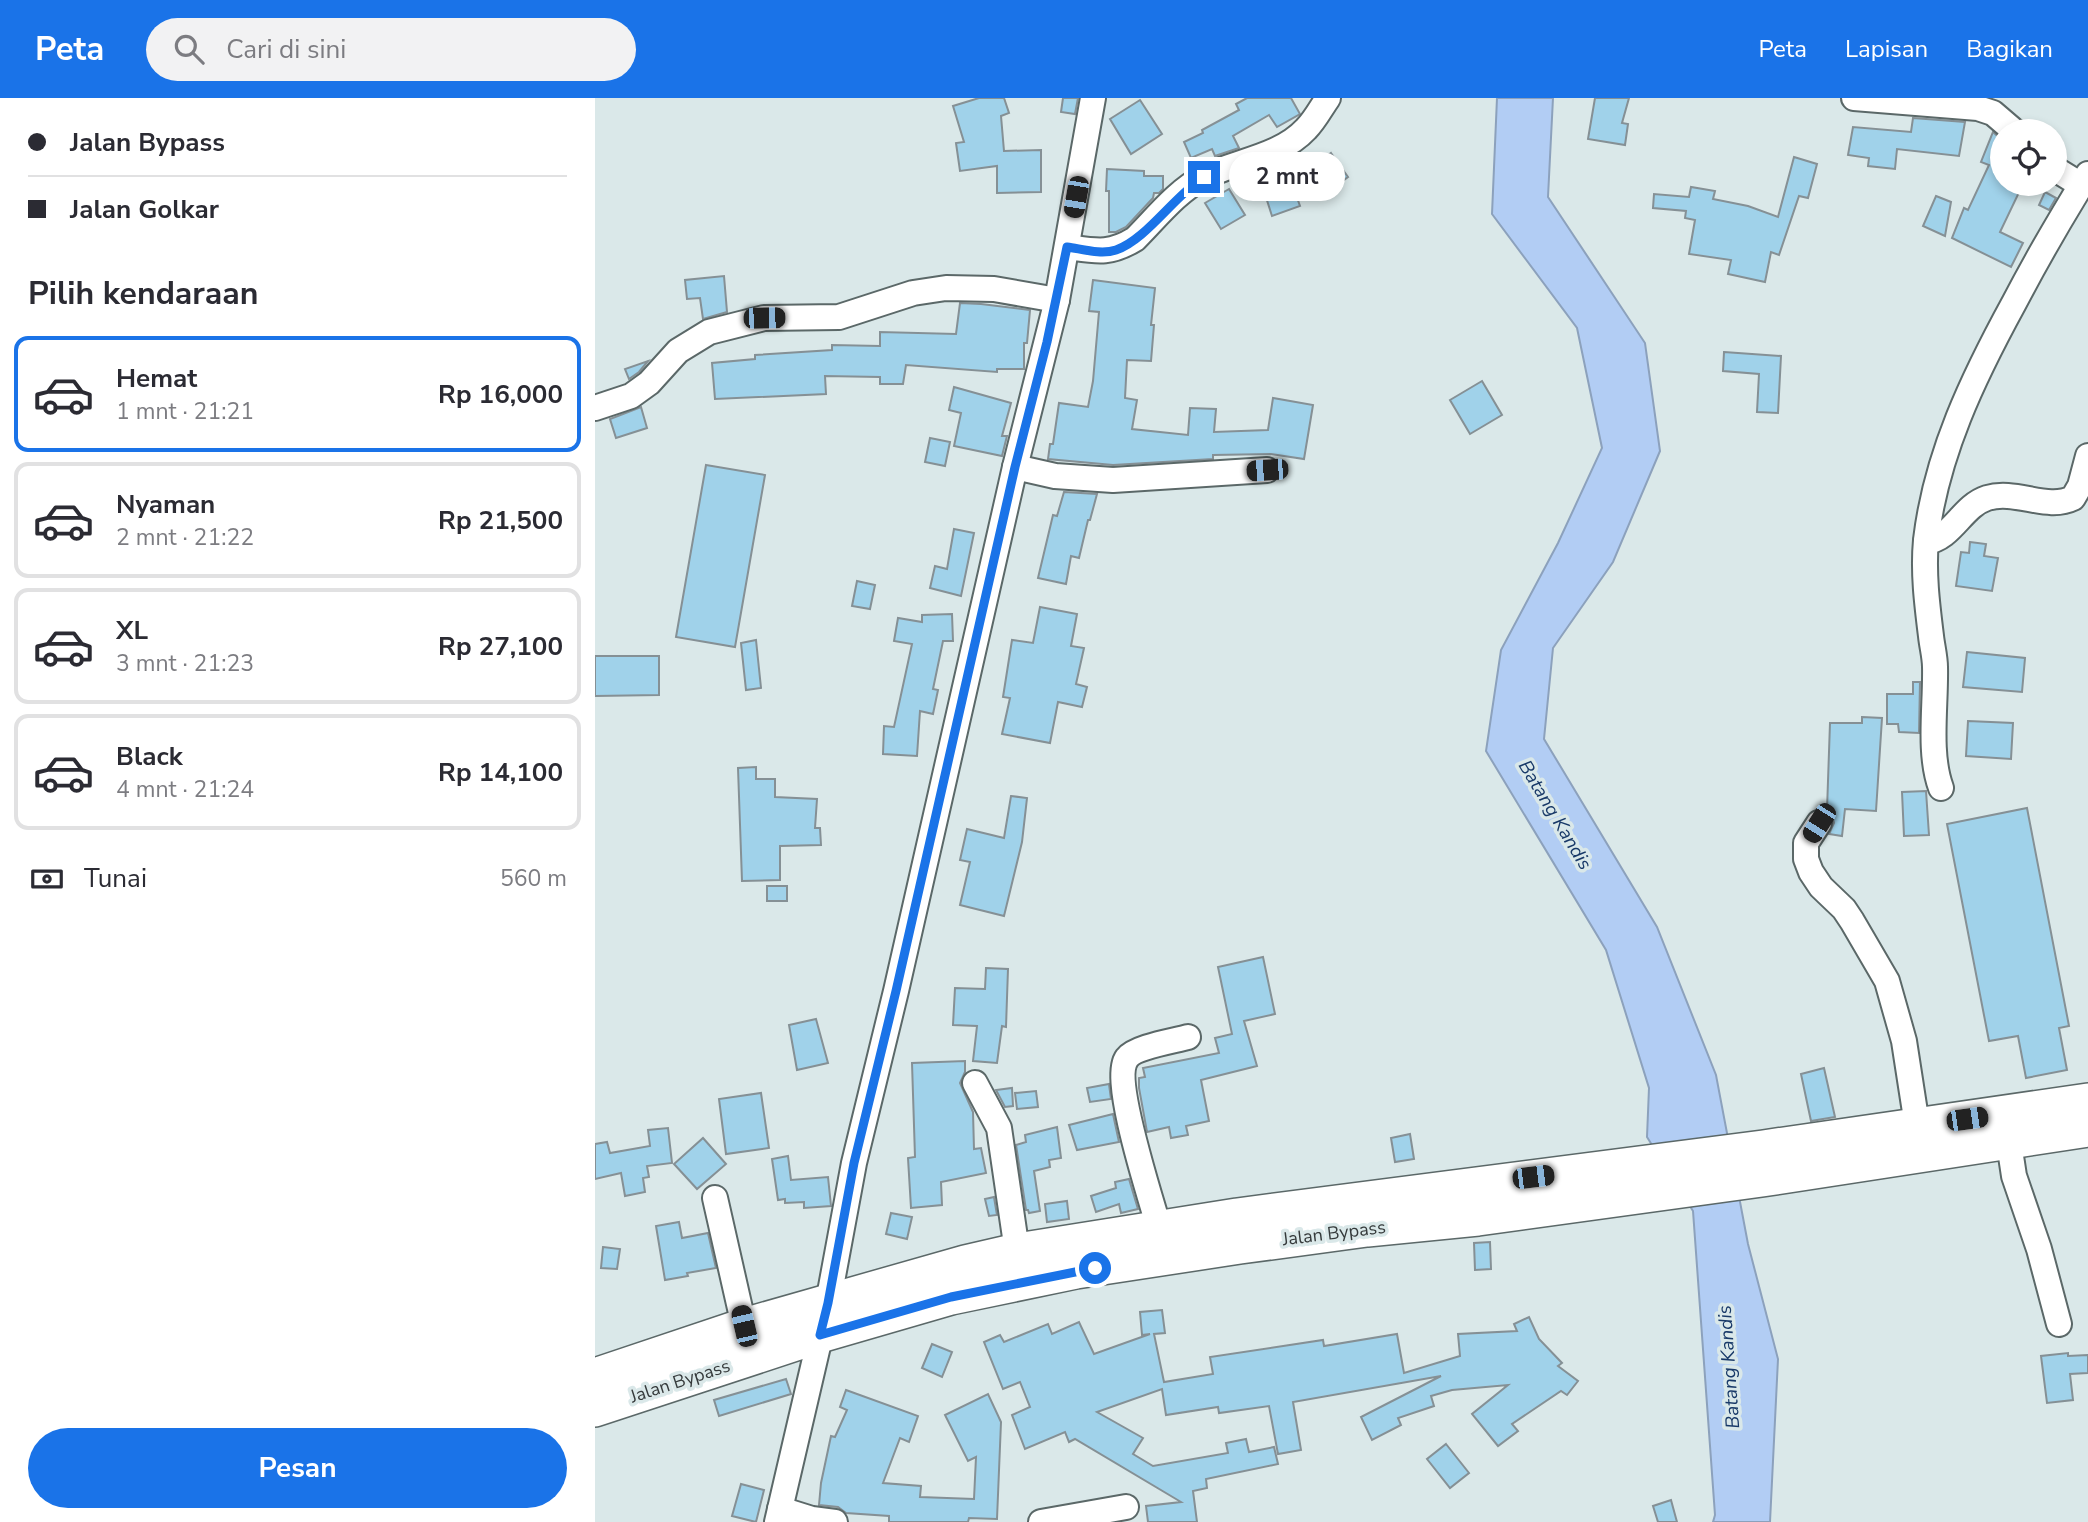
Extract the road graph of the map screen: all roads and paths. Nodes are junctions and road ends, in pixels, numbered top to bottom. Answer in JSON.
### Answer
{"nodes":[{"id":1,"x":1093,"y":98,"type":"edge"},
{"id":2,"x":1328,"y":98,"type":"edge"},
{"id":3,"x":1854,"y":98,"type":"edge"},
{"id":4,"x":2000,"y":119,"type":"edge"},
{"id":5,"x":2067,"y":173,"type":"edge"},
{"id":6,"x":2085,"y":179,"type":"edge"},
{"id":7,"x":1067,"y":247,"type":"junction"},
{"id":8,"x":1057,"y":300,"type":"junction"},
{"id":9,"x":595,"y":408,"type":"edge"},
{"id":10,"x":2088,"y":456,"type":"edge"},
{"id":11,"x":1015,"y":467,"type":"junction"},
{"id":12,"x":1267,"y":470,"type":"dead end"},
{"id":13,"x":1926,"y":542,"type":"junction"},
{"id":14,"x":1941,"y":788,"type":"dead end"},
{"id":15,"x":1819,"y":823,"type":"dead end"},
{"id":16,"x":1188,"y":1037,"type":"dead end"},
{"id":17,"x":975,"y":1083,"type":"dead end"},
{"id":18,"x":2088,"y":1101,"type":"edge"},
{"id":19,"x":1917,"y":1125,"type":"junction"},
{"id":20,"x":2088,"y":1129,"type":"edge"},
{"id":21,"x":2009,"y":1143,"type":"junction"},
{"id":22,"x":1762,"y":1163,"type":"junction"},
{"id":23,"x":715,"y":1198,"type":"dead end"},
{"id":24,"x":1159,"y":1228,"type":"junction"},
{"id":25,"x":1239,"y":1231,"type":"junction"},
{"id":26,"x":1017,"y":1251,"type":"junction"},
{"id":27,"x":824,"y":1319,"type":"junction"},
{"id":28,"x":2059,"y":1324,"type":"dead end"},
{"id":29,"x":744,"y":1326,"type":"junction"},
{"id":30,"x":595,"y":1376,"type":"edge"},
{"id":31,"x":595,"y":1409,"type":"edge"},
{"id":32,"x":1126,"y":1507,"type":"dead end"},
{"id":33,"x":779,"y":1515,"type":"edge"},
{"id":34,"x":835,"y":1522,"type":"edge"},
{"id":35,"x":1041,"y":1522,"type":"edge"}],
"edges":[{"from":1,"to":7,"type":"street"},
{"from":2,"to":7,"type":"street"},
{"from":3,"to":4,"type":"street"},
{"from":5,"to":6,"type":"street"},
{"from":6,"to":13,"type":"street"},
{"from":7,"to":8,"type":"street"},
{"from":8,"to":9,"type":"street"},
{"from":8,"to":11,"type":"street"},
{"from":10,"to":13,"type":"street"},
{"from":11,"to":12,"type":"street"},
{"from":11,"to":27,"type":"street"},
{"from":13,"to":14,"type":"street"},
{"from":15,"to":19,"type":"street"},
{"from":16,"to":24,"type":"street"},
{"from":17,"to":26,"type":"street"},
{"from":18,"to":19,"type":"highway","name":"Jalan Bypass"},
{"from":19,"to":22,"type":"highway","name":"Jalan Bypass"},
{"from":20,"to":21,"type":"highway","name":"Jalan Bypass"},
{"from":21,"to":22,"type":"highway","name":"Jalan Bypass"},
{"from":21,"to":28,"type":"street"},
{"from":22,"to":25,"type":"highway","name":"Jalan Bypass"},
{"from":23,"to":29,"type":"street"},
{"from":24,"to":25,"type":"highway","name":"Jalan Bypass"},
{"from":24,"to":26,"type":"highway","name":"Jalan Bypass"},
{"from":25,"to":27,"type":"highway","name":"Jalan Bypass"},
{"from":26,"to":27,"type":"highway","name":"Jalan Bypass"},
{"from":27,"to":29,"type":"highway","name":"Jalan Bypass"},
{"from":27,"to":31,"type":"highway","name":"Jalan Bypass"},
{"from":27,"to":33,"type":"street"},
{"from":29,"to":30,"type":"highway","name":"Jalan Bypass"},
{"from":32,"to":35,"type":"street"},
{"from":33,"to":34,"type":"street"}]}
